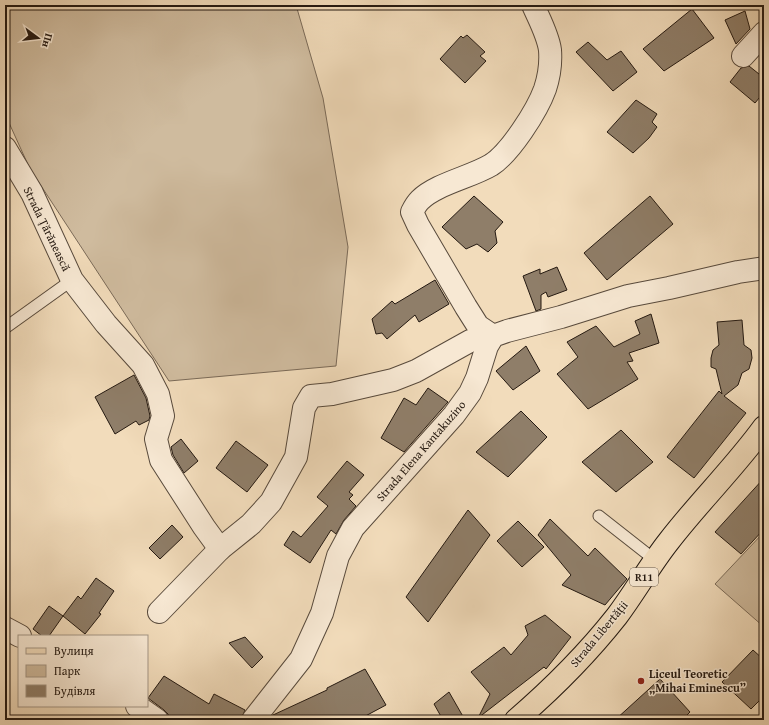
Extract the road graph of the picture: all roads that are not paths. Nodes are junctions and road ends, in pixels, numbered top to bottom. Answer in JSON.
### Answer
{"nodes":[{"id":1,"x":533,"y":5,"type":"edge"},
{"id":2,"x":764,"y":33,"type":"edge"},
{"id":3,"x":743,"y":56,"type":"dead end"},
{"id":4,"x":5,"y":148,"type":"edge"},
{"id":5,"x":764,"y":268,"type":"edge"},
{"id":6,"x":72,"y":280,"type":"junction"},
{"id":7,"x":5,"y":328,"type":"edge"},
{"id":8,"x":493,"y":336,"type":"junction"},
{"id":9,"x":764,"y":427,"type":"edge"},
{"id":10,"x":599,"y":516,"type":"dead end"},
{"id":11,"x":220,"y":549,"type":"junction"},
{"id":12,"x":655,"y":560,"type":"junction"},
{"id":13,"x":159,"y":612,"type":"dead end"},
{"id":14,"x":5,"y":628,"type":"edge"},
{"id":15,"x":18,"y":635,"type":"edge"},
{"id":16,"x":138,"y":707,"type":"edge"},
{"id":17,"x":157,"y":720,"type":"edge"},
{"id":18,"x":252,"y":720,"type":"edge"},
{"id":19,"x":516,"y":720,"type":"edge"}],
"edges":[{"from":1,"to":8,"type":"street"},
{"from":2,"to":3,"type":"street"},
{"from":4,"to":6,"type":"street","name":"Strada Țărănească"},
{"from":5,"to":8,"type":"street"},
{"from":6,"to":7,"type":"lane","name":"Strada Țărănească"},
{"from":6,"to":11,"type":"street"},
{"from":8,"to":11,"type":"street"},
{"from":8,"to":18,"type":"street","name":"Strada Elena Kantakuzino"},
{"from":9,"to":12,"type":"main road","name":"Strada Libertății","number":"R11"},
{"from":10,"to":12,"type":"lane"},
{"from":11,"to":13,"type":"street"},
{"from":12,"to":19,"type":"main road","name":"Strada Libertății","number":"R11"},
{"from":14,"to":15,"type":"street"},
{"from":16,"to":17,"type":"street"}]}
